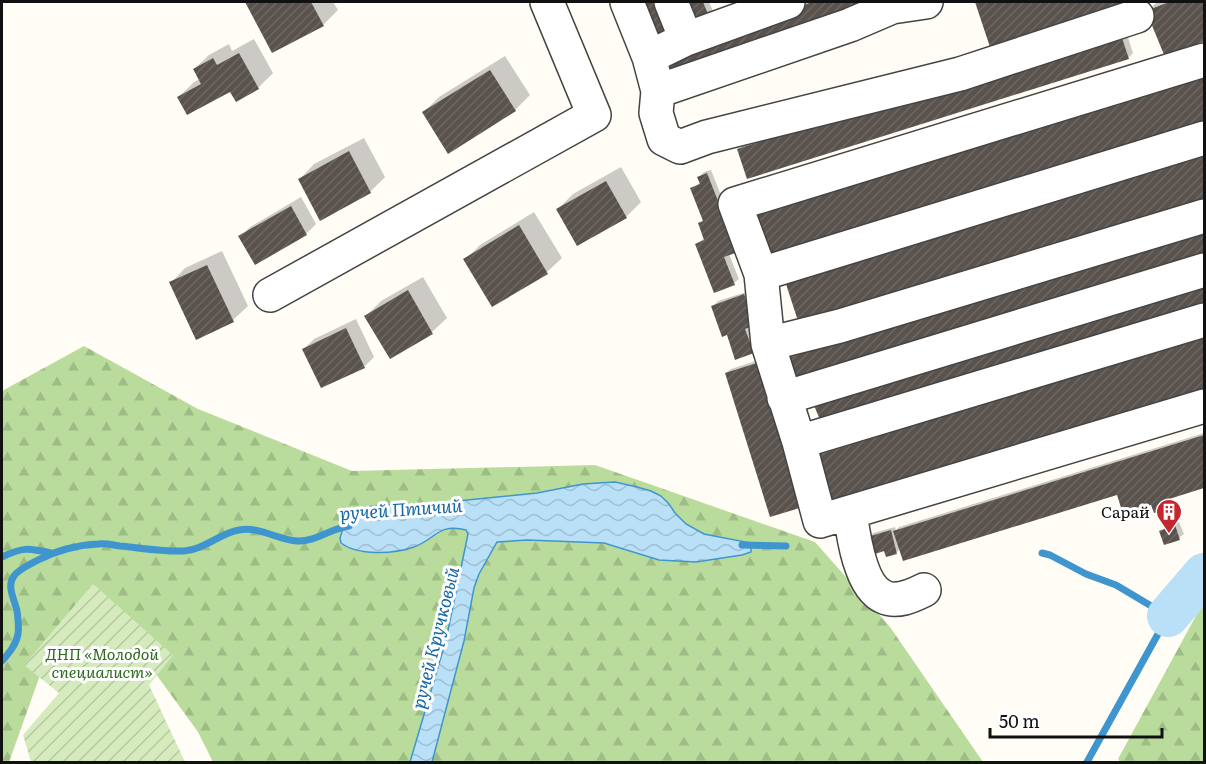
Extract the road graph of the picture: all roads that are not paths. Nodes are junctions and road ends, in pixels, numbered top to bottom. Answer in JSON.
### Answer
{"nodes":[{"id":1,"x":547,"y":2,"type":"edge"},
{"id":2,"x":627,"y":2,"type":"edge"},
{"id":3,"x":671,"y":2,"type":"edge"},
{"id":4,"x":788,"y":2,"type":"edge"},
{"id":5,"x":926,"y":2,"type":"edge"},
{"id":6,"x":723,"y":13,"type":"edge"},
{"id":7,"x":1137,"y":16,"type":"dead end"},
{"id":8,"x":686,"y":39,"type":"junction"},
{"id":9,"x":649,"y":57,"type":"junction"},
{"id":10,"x":1204,"y":60,"type":"edge"},
{"id":11,"x":658,"y":91,"type":"junction"},
{"id":12,"x":1204,"y":138,"type":"edge"},
{"id":13,"x":1204,"y":216,"type":"edge"},
{"id":14,"x":1204,"y":270,"type":"edge"},
{"id":15,"x":761,"y":274,"type":"junction"},
{"id":16,"x":270,"y":295,"type":"dead end"},
{"id":17,"x":1204,"y":320,"type":"edge"},
{"id":18,"x":768,"y":344,"type":"junction"},
{"id":19,"x":784,"y":398,"type":"junction"},
{"id":20,"x":1204,"y":406,"type":"edge"},
{"id":21,"x":800,"y":442,"type":"junction"},
{"id":22,"x":850,"y":512,"type":"junction"},
{"id":23,"x":924,"y":590,"type":"dead end"}],
"edges":[{"from":1,"to":16,"type":"street"},
{"from":2,"to":9,"type":"street"},
{"from":3,"to":8,"type":"street"},
{"from":4,"to":6,"type":"street"},
{"from":5,"to":11,"type":"street"},
{"from":6,"to":8,"type":"street"},
{"from":7,"to":11,"type":"street"},
{"from":8,"to":9,"type":"street"},
{"from":9,"to":11,"type":"street"},
{"from":10,"to":15,"type":"street"},
{"from":12,"to":15,"type":"street"},
{"from":13,"to":18,"type":"street"},
{"from":14,"to":19,"type":"street"},
{"from":15,"to":18,"type":"street"},
{"from":17,"to":21,"type":"street"},
{"from":18,"to":19,"type":"street"},
{"from":19,"to":21,"type":"street"},
{"from":20,"to":22,"type":"street"},
{"from":21,"to":22,"type":"street"},
{"from":22,"to":23,"type":"street"}]}
